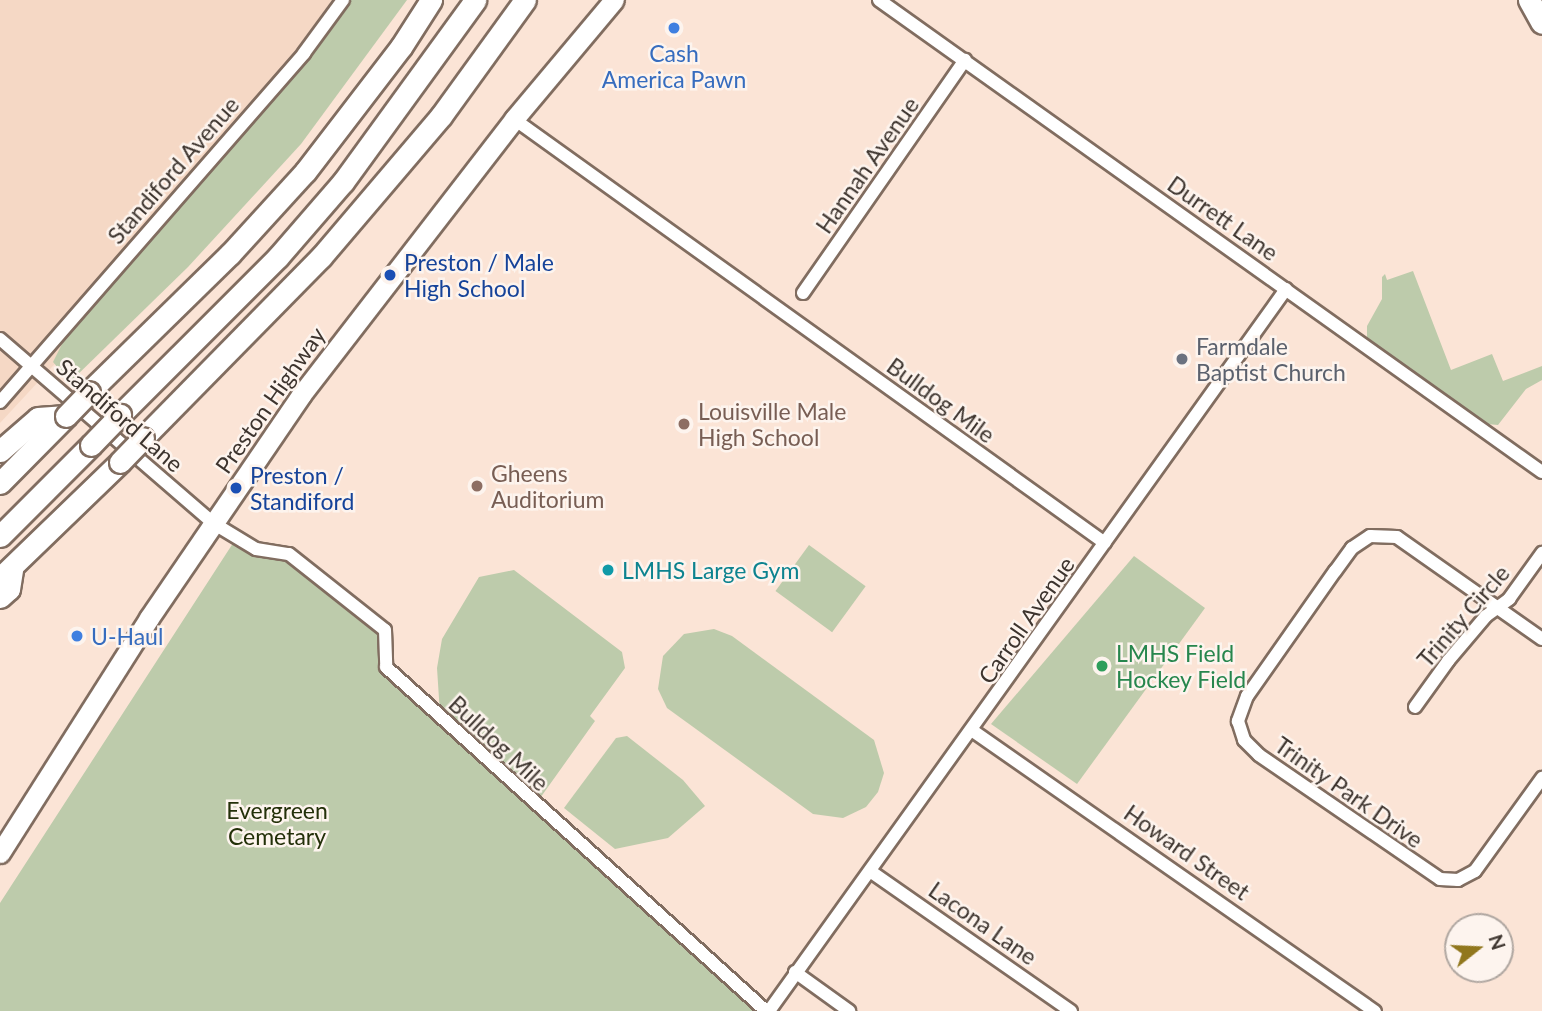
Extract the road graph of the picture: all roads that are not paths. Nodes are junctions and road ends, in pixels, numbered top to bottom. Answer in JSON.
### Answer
{"nodes":[{"id":1,"x":343,"y":0,"type":"edge"},
{"id":2,"x":431,"y":0,"type":"edge"},
{"id":3,"x":475,"y":0,"type":"edge"},
{"id":4,"x":525,"y":0,"type":"edge"},
{"id":5,"x":614,"y":0,"type":"edge"},
{"id":6,"x":879,"y":0,"type":"edge"},
{"id":7,"x":1529,"y":0,"type":"edge"},
{"id":8,"x":1542,"y":23,"type":"edge"},
{"id":9,"x":965,"y":60,"type":"junction"},
{"id":10,"x":514,"y":119,"type":"junction"},
{"id":11,"x":1286,"y":289,"type":"junction"},
{"id":12,"x":803,"y":293,"type":"dead end"},
{"id":13,"x":0,"y":339,"type":"edge"},
{"id":14,"x":32,"y":366,"type":"junction"},
{"id":15,"x":0,"y":402,"type":"edge"},
{"id":16,"x":66,"y":416,"type":"junction"},
{"id":17,"x":0,"y":452,"type":"edge"},
{"id":18,"x":1542,"y":472,"type":"edge"},
{"id":19,"x":0,"y":483,"type":"edge"},
{"id":20,"x":212,"y":523,"type":"junction"},
{"id":21,"x":0,"y":536,"type":"edge"},
{"id":22,"x":1105,"y":543,"type":"junction"},
{"id":23,"x":1542,"y":553,"type":"edge"},
{"id":24,"x":6,"y":573,"type":"edge"},
{"id":25,"x":0,"y":597,"type":"edge"},
{"id":26,"x":1498,"y":607,"type":"junction"},
{"id":27,"x":1542,"y":639,"type":"edge"},
{"id":28,"x":1415,"y":707,"type":"dead end"},
{"id":29,"x":973,"y":731,"type":"junction"},
{"id":30,"x":1542,"y":778,"type":"edge"},
{"id":31,"x":0,"y":853,"type":"edge"},
{"id":32,"x":870,"y":871,"type":"junction"},
{"id":33,"x":795,"y":972,"type":"junction"},
{"id":34,"x":1357,"y":1006,"type":"edge"},
{"id":35,"x":768,"y":1011,"type":"edge"},
{"id":36,"x":849,"y":1011,"type":"edge"},
{"id":37,"x":1071,"y":1011,"type":"edge"},
{"id":38,"x":1375,"y":1011,"type":"edge"}],
"edges":[{"from":1,"to":14,"type":"street","name":"Standiford Avenue"},
{"from":2,"to":16,"type":"highway","bridge":true},
{"from":3,"to":21,"type":"highway","bridge":true},
{"from":4,"to":24,"type":"highway","bridge":true},
{"from":5,"to":10,"type":"main road","name":"Preston Highway"},
{"from":6,"to":9,"type":"street","name":"Durrett Lane"},
{"from":7,"to":8,"type":"highway"},
{"from":9,"to":11,"type":"street","name":"Durrett Lane"},
{"from":9,"to":12,"type":"street","name":"Hannah Avenue"},
{"from":10,"to":20,"type":"main road","name":"Preston Highway"},
{"from":10,"to":22,"type":"street","name":"Bulldog Mile"},
{"from":11,"to":18,"type":"street","name":"Durrett Lane"},
{"from":11,"to":22,"type":"street","name":"Carroll Avenue"},
{"from":13,"to":14,"type":"street","name":"Standiford Lane"},
{"from":14,"to":15,"type":"street","name":"Standiford Avenue"},
{"from":14,"to":20,"type":"street","name":"Standiford Lane"},
{"from":16,"to":17,"type":"highway"},
{"from":16,"to":19,"type":"highway"},
{"from":20,"to":31,"type":"main road","name":"Preston Highway"},
{"from":20,"to":35,"type":"street","name":"Bulldog Mile"},
{"from":22,"to":29,"type":"street","name":"Carroll Avenue"},
{"from":23,"to":26,"type":"street","name":"Trinity Circle"},
{"from":24,"to":25,"type":"highway"},
{"from":26,"to":27,"type":"street","name":"Trinity Park Drive"},
{"from":26,"to":28,"type":"street","name":"Trinity Circle"},
{"from":26,"to":30,"type":"street","name":"Trinity Park Drive"},
{"from":29,"to":32,"type":"street","name":"Carroll Avenue"},
{"from":29,"to":34,"type":"street","name":"Howard Street"},
{"from":32,"to":33,"type":"street","name":"Carroll Avenue"},
{"from":32,"to":37,"type":"street","name":"Lacona Lane"},
{"from":33,"to":35,"type":"street","name":"Bulldog Mile"},
{"from":33,"to":36,"type":"street"},
{"from":34,"to":38,"type":"street","name":"Howard Street"}]}
